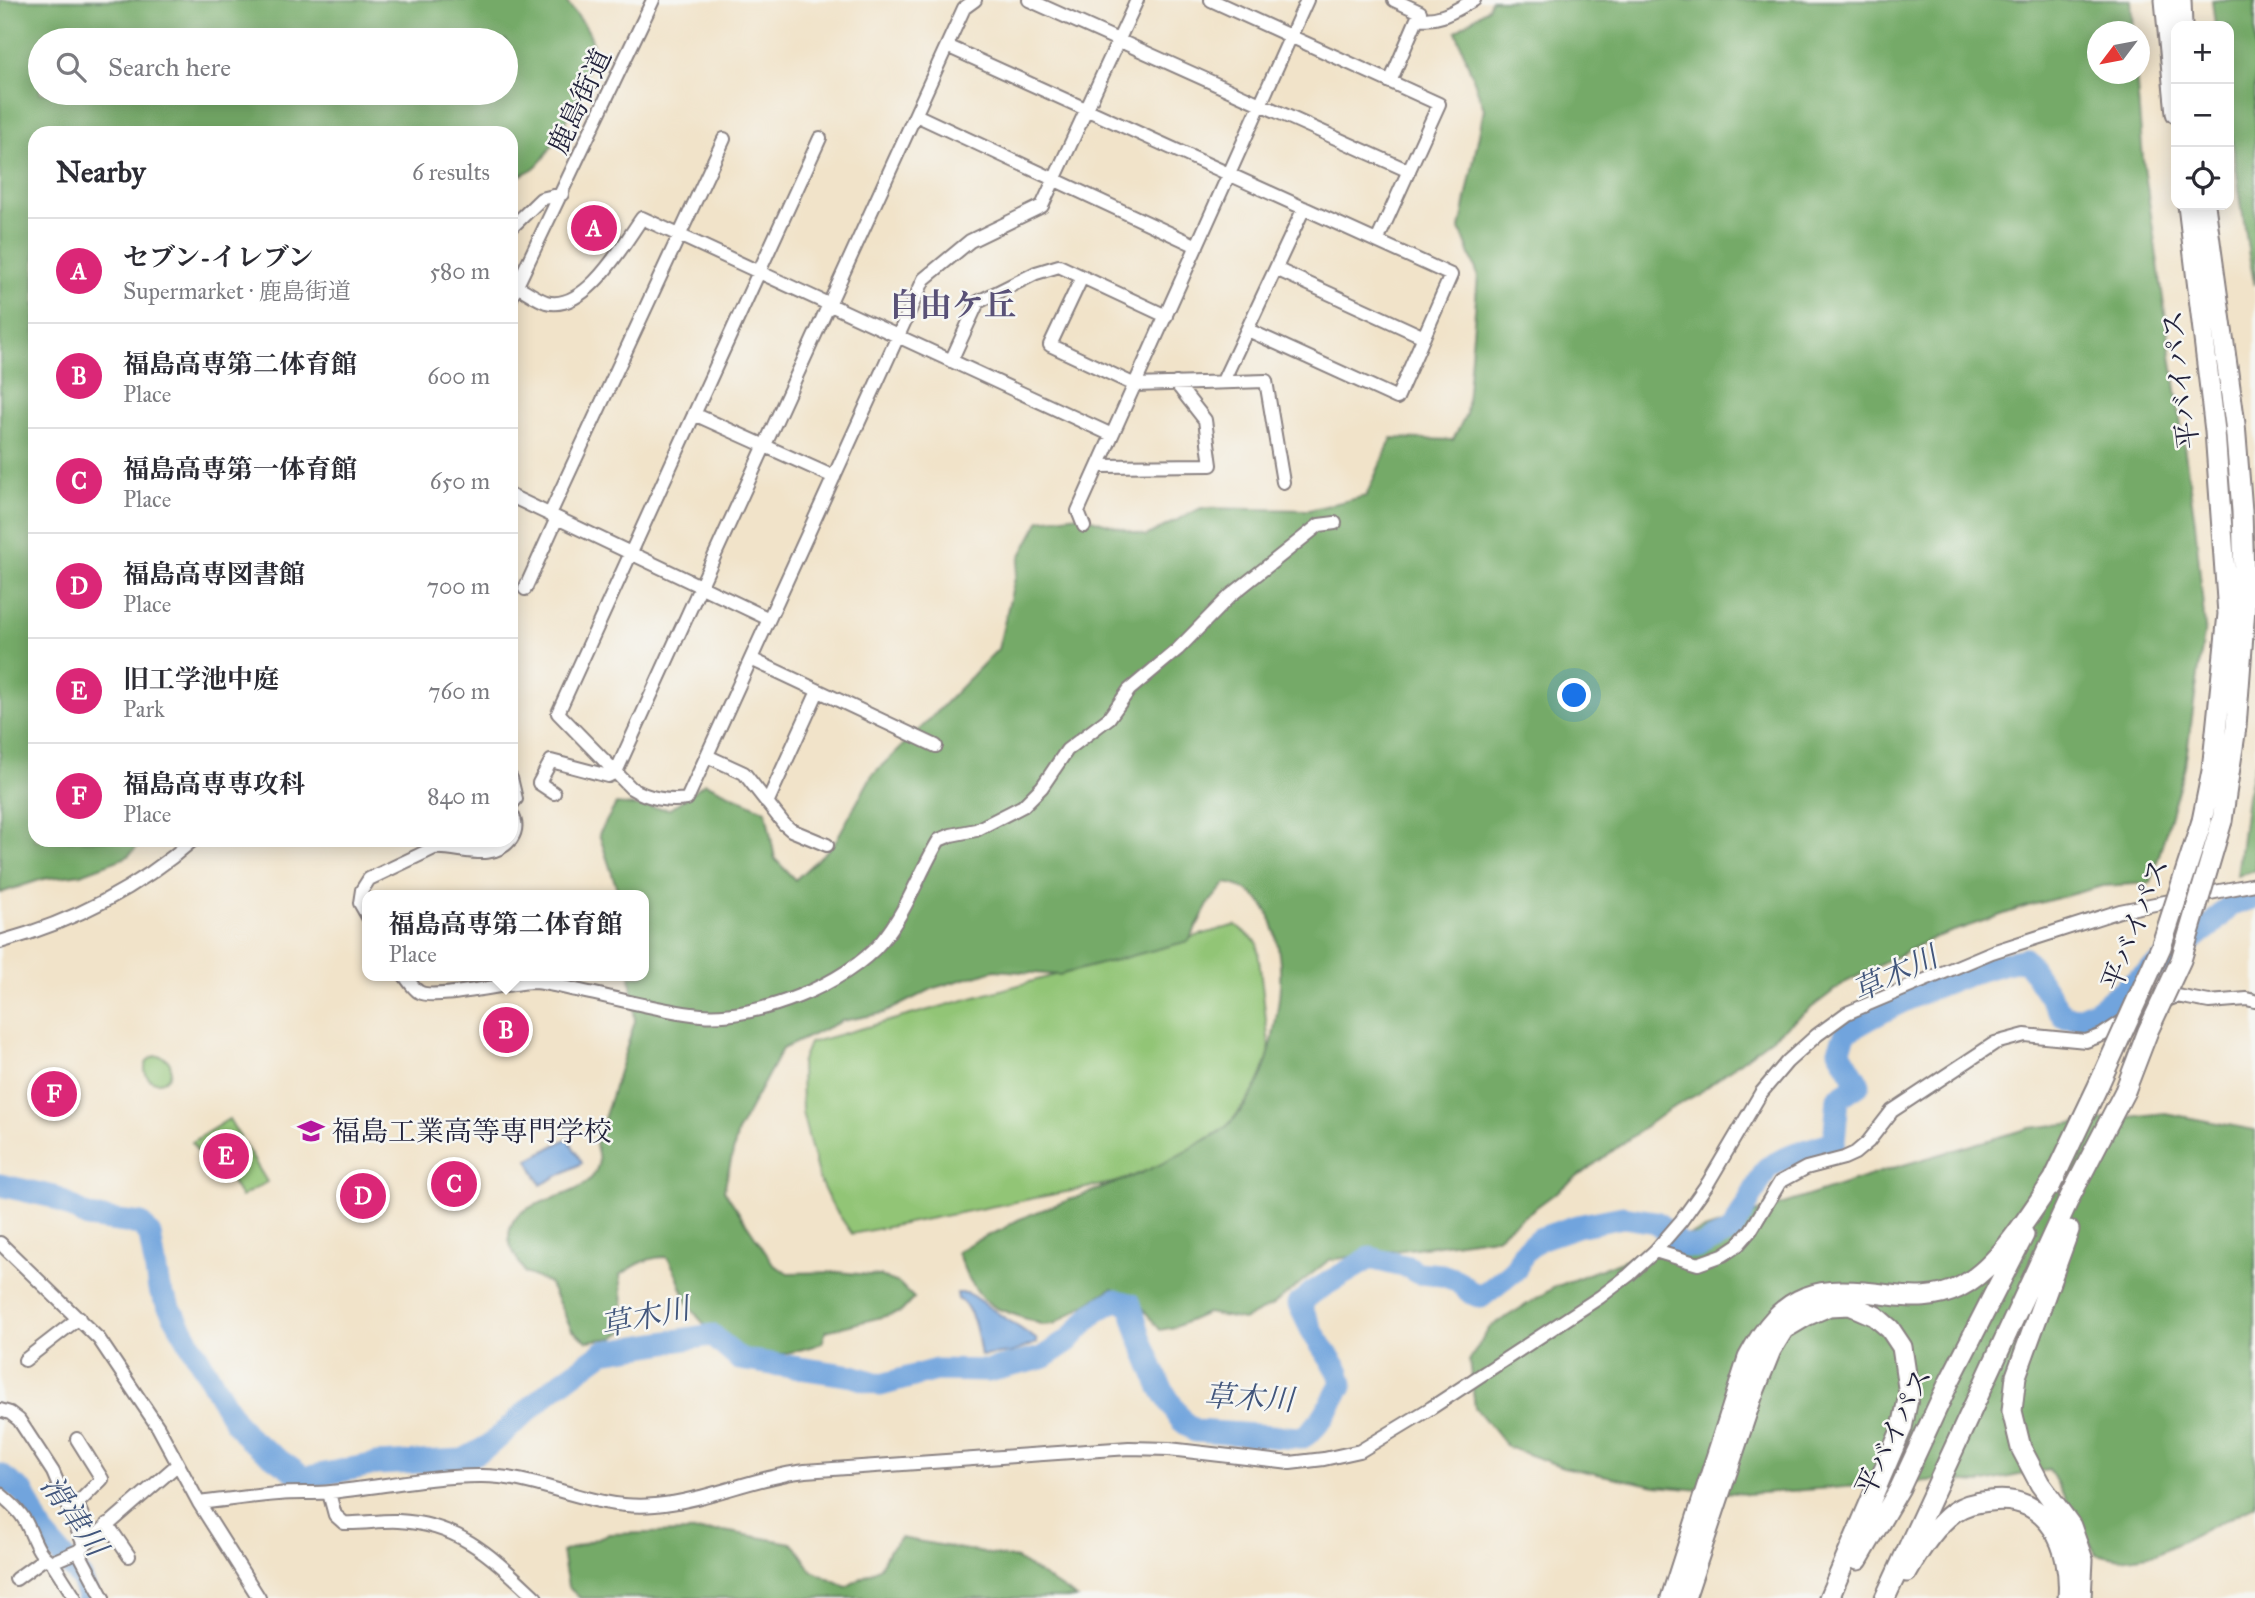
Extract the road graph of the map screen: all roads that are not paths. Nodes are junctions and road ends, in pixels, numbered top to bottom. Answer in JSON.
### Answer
{"nodes":[{"id":1,"x":653,"y":0,"type":"edge"},
{"id":2,"x":975,"y":0,"type":"edge"},
{"id":3,"x":1030,"y":0,"type":"edge"},
{"id":4,"x":1136,"y":0,"type":"edge"},
{"id":5,"x":1211,"y":0,"type":"edge"},
{"id":6,"x":1307,"y":0,"type":"edge"},
{"id":7,"x":1394,"y":0,"type":"edge"},
{"id":8,"x":1474,"y":0,"type":"edge"},
{"id":9,"x":2165,"y":0,"type":"edge"},
{"id":10,"x":2181,"y":0,"type":"edge"},
{"id":11,"x":1418,"y":18,"type":"junction"},
{"id":12,"x":2182,"y":21,"type":"edge"},
{"id":13,"x":1291,"y":37,"type":"junction"},
{"id":14,"x":1118,"y":40,"type":"junction"},
{"id":15,"x":947,"y":46,"type":"junction"},
{"id":16,"x":1390,"y":82,"type":"junction"},
{"id":17,"x":2173,"y":84,"type":"edge"},
{"id":18,"x":1261,"y":104,"type":"junction"},
{"id":19,"x":1087,"y":109,"type":"junction"},
{"id":20,"x":916,"y":116,"type":"junction"},
{"id":21,"x":820,"y":138,"type":"dead end"},
{"id":22,"x":724,"y":139,"type":"dead end"},
{"id":23,"x":1409,"y":171,"type":"junction"},
{"id":24,"x":1229,"y":174,"type":"junction"},
{"id":25,"x":1054,"y":180,"type":"junction"},
{"id":26,"x":562,"y":194,"type":"junction"},
{"id":27,"x":1304,"y":208,"type":"junction"},
{"id":28,"x":2189,"y":210,"type":"edge"},
{"id":29,"x":2207,"y":210,"type":"edge"},
{"id":30,"x":518,"y":221,"type":"edge"},
{"id":31,"x":679,"y":236,"type":"junction"},
{"id":32,"x":1377,"y":241,"type":"junction"},
{"id":33,"x":1197,"y":246,"type":"junction"},
{"id":34,"x":1276,"y":269,"type":"junction"},
{"id":35,"x":759,"y":272,"type":"junction"},
{"id":36,"x":1082,"y":276,"type":"junction"},
{"id":37,"x":518,"y":284,"type":"edge"},
{"id":38,"x":518,"y":293,"type":"edge"},
{"id":39,"x":829,"y":305,"type":"junction"},
{"id":40,"x":1166,"y":316,"type":"junction"},
{"id":41,"x":1248,"y":330,"type":"junction"},
{"id":42,"x":898,"y":337,"type":"junction"},
{"id":43,"x":1424,"y":337,"type":"junction"},
{"id":44,"x":951,"y":361,"type":"junction"},
{"id":45,"x":1223,"y":381,"type":"junction"},
{"id":46,"x":1177,"y":383,"type":"junction"},
{"id":47,"x":1135,"y":385,"type":"junction"},
{"id":48,"x":694,"y":414,"type":"junction"},
{"id":49,"x":1112,"y":435,"type":"junction"},
{"id":50,"x":765,"y":446,"type":"junction"},
{"id":51,"x":1098,"y":466,"type":"junction"},
{"id":52,"x":834,"y":477,"type":"junction"},
{"id":53,"x":1283,"y":482,"type":"dead end"},
{"id":54,"x":518,"y":499,"type":"edge"},
{"id":55,"x":553,"y":516,"type":"junction"},
{"id":56,"x":1335,"y":523,"type":"dead end"},
{"id":57,"x":1084,"y":526,"type":"dead end"},
{"id":58,"x":631,"y":553,"type":"junction"},
{"id":59,"x":701,"y":586,"type":"junction"},
{"id":60,"x":525,"y":589,"type":"dead end"},
{"id":61,"x":769,"y":618,"type":"junction"},
{"id":62,"x":751,"y":659,"type":"junction"},
{"id":63,"x":818,"y":691,"type":"junction"},
{"id":64,"x":936,"y":747,"type":"dead end"},
{"id":65,"x":707,"y":756,"type":"junction"},
{"id":66,"x":616,"y":772,"type":"junction"},
{"id":67,"x":554,"y":793,"type":"dead end"},
{"id":68,"x":767,"y":803,"type":"junction"},
{"id":69,"x":827,"y":845,"type":"dead end"},
{"id":70,"x":175,"y":847,"type":"edge"},
{"id":71,"x":184,"y":847,"type":"edge"},
{"id":72,"x":445,"y":847,"type":"edge"},
{"id":73,"x":445,"y":847,"type":"edge"},
{"id":74,"x":504,"y":847,"type":"edge"},
{"id":75,"x":176,"y":854,"type":"junction"},
{"id":76,"x":2255,"y":884,"type":"edge"},
{"id":77,"x":362,"y":890,"type":"edge"},
{"id":78,"x":0,"y":942,"type":"edge"},
{"id":79,"x":409,"y":981,"type":"edge"},
{"id":80,"x":2255,"y":1001,"type":"edge"},
{"id":81,"x":2122,"y":1097,"type":"junction"},
{"id":82,"x":2056,"y":1176,"type":"junction"},
{"id":83,"x":0,"y":1243,"type":"edge"},
{"id":84,"x":1658,"y":1247,"type":"junction"},
{"id":85,"x":79,"y":1318,"type":"junction"},
{"id":86,"x":25,"y":1360,"type":"dead end"},
{"id":87,"x":0,"y":1410,"type":"edge"},
{"id":88,"x":77,"y":1438,"type":"dead end"},
{"id":89,"x":177,"y":1465,"type":"junction"},
{"id":90,"x":329,"y":1493,"type":"junction"},
{"id":91,"x":0,"y":1494,"type":"edge"},
{"id":92,"x":199,"y":1503,"type":"junction"},
{"id":93,"x":107,"y":1524,"type":"junction"},
{"id":94,"x":82,"y":1547,"type":"junction"},
{"id":95,"x":129,"y":1556,"type":"dead end"},
{"id":96,"x":51,"y":1560,"type":"junction"},
{"id":97,"x":16,"y":1579,"type":"dead end"},
{"id":98,"x":75,"y":1598,"type":"edge"},
{"id":99,"x":103,"y":1598,"type":"edge"},
{"id":100,"x":259,"y":1598,"type":"edge"},
{"id":101,"x":536,"y":1598,"type":"edge"},
{"id":102,"x":1671,"y":1598,"type":"edge"},
{"id":103,"x":1685,"y":1598,"type":"edge"},
{"id":104,"x":1829,"y":1598,"type":"edge"},
{"id":105,"x":1839,"y":1598,"type":"edge"},
{"id":106,"x":1885,"y":1598,"type":"edge"},
{"id":107,"x":1893,"y":1598,"type":"edge"},
{"id":108,"x":2068,"y":1598,"type":"edge"},
{"id":109,"x":2081,"y":1598,"type":"edge"}],
"edges":[{"from":1,"to":26,"type":"street","name":"鹿島街道"},
{"from":2,"to":15,"type":"street"},
{"from":3,"to":14,"type":"street"},
{"from":4,"to":14,"type":"street"},
{"from":5,"to":13,"type":"street"},
{"from":6,"to":13,"type":"street"},
{"from":7,"to":11,"type":"street"},
{"from":8,"to":11,"type":"street"},
{"from":9,"to":17,"type":"highway"},
{"from":10,"to":12,"type":"highway"},
{"from":11,"to":16,"type":"street"},
{"from":13,"to":16,"type":"street"},
{"from":13,"to":18,"type":"street"},
{"from":14,"to":18,"type":"street"},
{"from":14,"to":19,"type":"street"},
{"from":15,"to":19,"type":"street"},
{"from":15,"to":20,"type":"street"},
{"from":16,"to":23,"type":"street"},
{"from":18,"to":23,"type":"street"},
{"from":18,"to":24,"type":"street"},
{"from":19,"to":24,"type":"street"},
{"from":19,"to":25,"type":"street"},
{"from":20,"to":25,"type":"street"},
{"from":20,"to":39,"type":"street"},
{"from":21,"to":35,"type":"street"},
{"from":22,"to":31,"type":"street"},
{"from":23,"to":32,"type":"street"},
{"from":24,"to":27,"type":"street"},
{"from":24,"to":33,"type":"street"},
{"from":25,"to":33,"type":"street"},
{"from":25,"to":42,"type":"street"},
{"from":26,"to":30,"type":"street"},
{"from":26,"to":37,"type":"street","name":"鹿島街道"},
{"from":27,"to":32,"type":"street"},
{"from":27,"to":34,"type":"street"},
{"from":28,"to":82,"type":"highway","name":"平バイパス","bridge":true},
{"from":29,"to":81,"type":"highway","name":"平バイパス","bridge":true},
{"from":31,"to":35,"type":"street"},
{"from":31,"to":38,"type":"street"},
{"from":31,"to":55,"type":"street"},
{"from":32,"to":43,"type":"street"},
{"from":33,"to":40,"type":"street"},
{"from":34,"to":41,"type":"street"},
{"from":34,"to":43,"type":"street"},
{"from":35,"to":39,"type":"street"},
{"from":35,"to":48,"type":"street"},
{"from":36,"to":40,"type":"street"},
{"from":36,"to":44,"type":"street"},
{"from":36,"to":47,"type":"street"},
{"from":39,"to":42,"type":"street"},
{"from":39,"to":50,"type":"street"},
{"from":40,"to":47,"type":"street"},
{"from":41,"to":43,"type":"street"},
{"from":41,"to":45,"type":"street"},
{"from":42,"to":44,"type":"street"},
{"from":42,"to":52,"type":"street"},
{"from":44,"to":49,"type":"street"},
{"from":45,"to":46,"type":"street"},
{"from":45,"to":53,"type":"street"},
{"from":46,"to":47,"type":"street"},
{"from":46,"to":51,"type":"street"},
{"from":47,"to":49,"type":"street"},
{"from":48,"to":50,"type":"street"},
{"from":48,"to":58,"type":"street"},
{"from":49,"to":51,"type":"street"},
{"from":50,"to":52,"type":"street"},
{"from":50,"to":59,"type":"street"},
{"from":51,"to":57,"type":"street"},
{"from":52,"to":61,"type":"street"},
{"from":54,"to":55,"type":"street"},
{"from":55,"to":58,"type":"street"},
{"from":55,"to":60,"type":"street"},
{"from":56,"to":79,"type":"street"},
{"from":58,"to":59,"type":"street"},
{"from":58,"to":66,"type":"street"},
{"from":59,"to":61,"type":"street"},
{"from":59,"to":66,"type":"street"},
{"from":61,"to":62,"type":"street"},
{"from":62,"to":63,"type":"street"},
{"from":62,"to":65,"type":"street"},
{"from":63,"to":64,"type":"street"},
{"from":63,"to":68,"type":"street"},
{"from":65,"to":66,"type":"street"},
{"from":65,"to":68,"type":"street"},
{"from":66,"to":67,"type":"street"},
{"from":68,"to":69,"type":"street"},
{"from":70,"to":75,"type":"street"},
{"from":71,"to":75,"type":"street"},
{"from":72,"to":74,"type":"street"},
{"from":73,"to":77,"type":"street"},
{"from":75,"to":78,"type":"street"},
{"from":76,"to":84,"type":"street"},
{"from":80,"to":84,"type":"street"},
{"from":81,"to":106,"type":"highway","name":"平バイパス"},
{"from":81,"to":109,"type":"highway"},
{"from":82,"to":102,"type":"highway"},
{"from":82,"to":105,"type":"highway","name":"平バイパス"},
{"from":83,"to":85,"type":"street"},
{"from":84,"to":90,"type":"street"},
{"from":85,"to":86,"type":"street"},
{"from":85,"to":89,"type":"street"},
{"from":87,"to":94,"type":"street"},
{"from":88,"to":94,"type":"street"},
{"from":89,"to":92,"type":"street"},
{"from":89,"to":93,"type":"street"},
{"from":90,"to":92,"type":"street"},
{"from":90,"to":101,"type":"street"},
{"from":91,"to":96,"type":"street"},
{"from":92,"to":100,"type":"street"},
{"from":93,"to":94,"type":"street"},
{"from":93,"to":95,"type":"street"},
{"from":94,"to":96,"type":"street"},
{"from":94,"to":99,"type":"street"},
{"from":96,"to":97,"type":"street"},
{"from":96,"to":98,"type":"street"},
{"from":103,"to":104,"type":"highway"},
{"from":107,"to":108,"type":"highway"}]}
